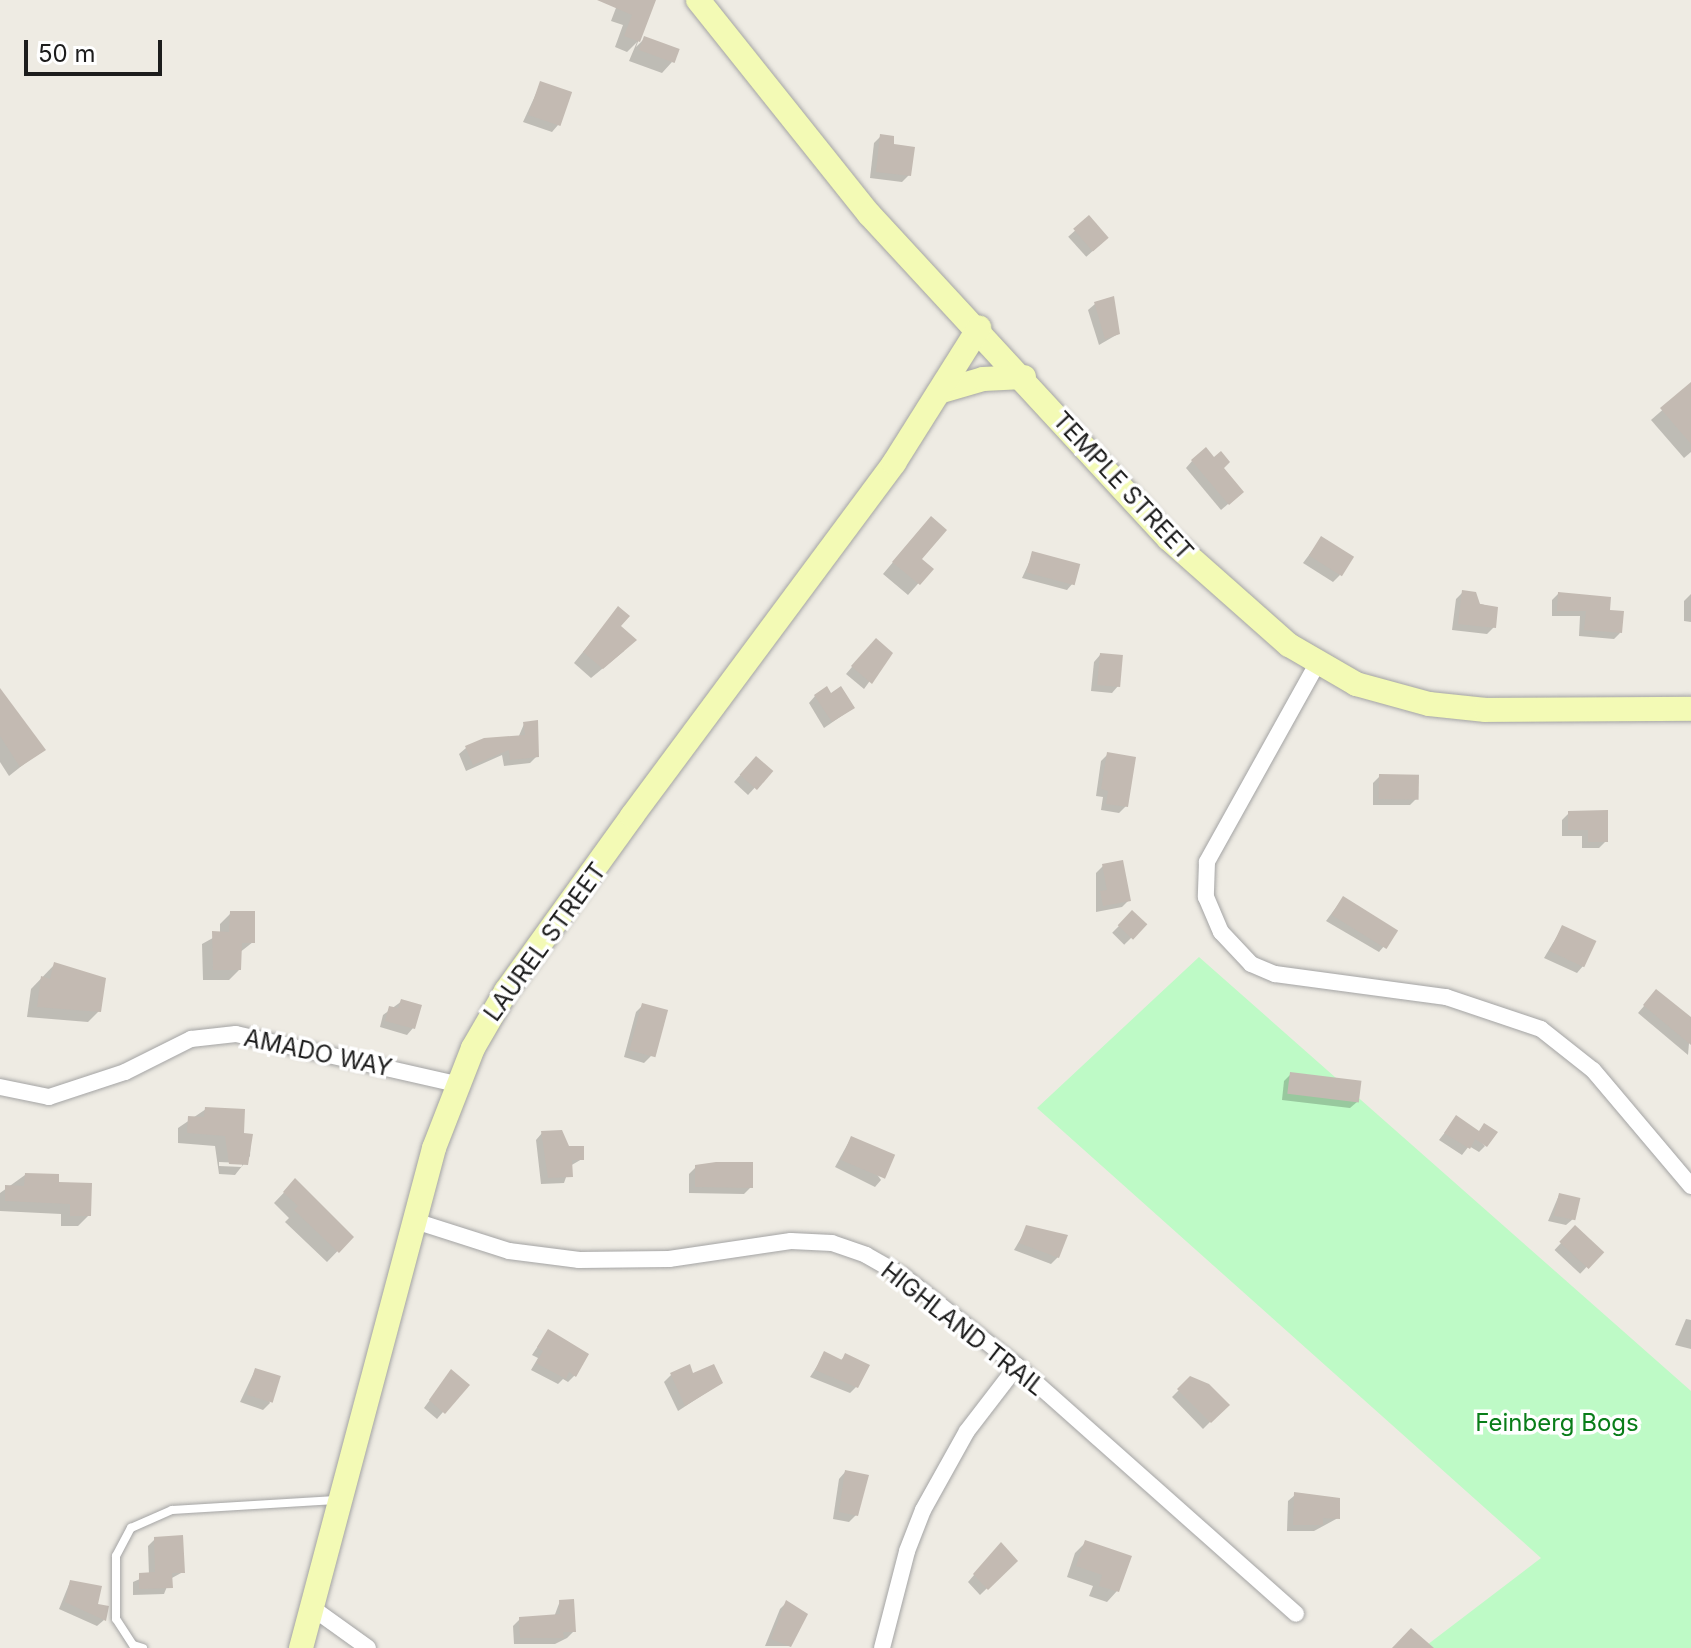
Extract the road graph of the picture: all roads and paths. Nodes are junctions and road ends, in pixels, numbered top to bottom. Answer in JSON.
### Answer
{"nodes":[{"id":1,"x":698,"y":0,"type":"edge"},
{"id":2,"x":979,"y":328,"type":"junction"},
{"id":3,"x":1024,"y":377,"type":"junction"},
{"id":4,"x":942,"y":391,"type":"junction"},
{"id":5,"x":1317,"y":664,"type":"junction"},
{"id":6,"x":1691,"y":709,"type":"edge"},
{"id":7,"x":456,"y":1084,"type":"junction"},
{"id":8,"x":0,"y":1087,"type":"edge"},
{"id":9,"x":1691,"y":1186,"type":"edge"},
{"id":10,"x":415,"y":1221,"type":"junction"},
{"id":11,"x":1017,"y":1366,"type":"junction"},
{"id":12,"x":341,"y":1500,"type":"junction"},
{"id":13,"x":311,"y":1607,"type":"junction"},
{"id":14,"x":1296,"y":1614,"type":"dead end"},
{"id":15,"x":143,"y":1648,"type":"edge"},
{"id":16,"x":301,"y":1648,"type":"edge"},
{"id":17,"x":368,"y":1648,"type":"edge"},
{"id":18,"x":882,"y":1648,"type":"edge"}],
"edges":[{"from":1,"to":2,"type":"main road","name":"TEMPLE STREET"},
{"from":2,"to":3,"type":"main road","name":"TEMPLE STREET"},
{"from":2,"to":4,"type":"main road","name":"LAUREL STREET"},
{"from":3,"to":4,"type":"main road"},
{"from":3,"to":5,"type":"main road","name":"TEMPLE STREET"},
{"from":4,"to":7,"type":"main road","name":"LAUREL STREET"},
{"from":5,"to":6,"type":"main road","name":"TEMPLE STREET"},
{"from":5,"to":9,"type":"street"},
{"from":7,"to":8,"type":"street","name":"AMADO WAY"},
{"from":7,"to":10,"type":"main road","name":"LAUREL STREET"},
{"from":10,"to":11,"type":"street","name":"HIGHLAND TRAIL"},
{"from":10,"to":12,"type":"main road","name":"LAUREL STREET"},
{"from":11,"to":14,"type":"street","name":"HIGHLAND TRAIL"},
{"from":11,"to":18,"type":"street"},
{"from":12,"to":13,"type":"main road","name":"LAUREL STREET"},
{"from":12,"to":15,"type":"lane"},
{"from":13,"to":16,"type":"main road","name":"LAUREL STREET"},
{"from":13,"to":17,"type":"street"}]}
